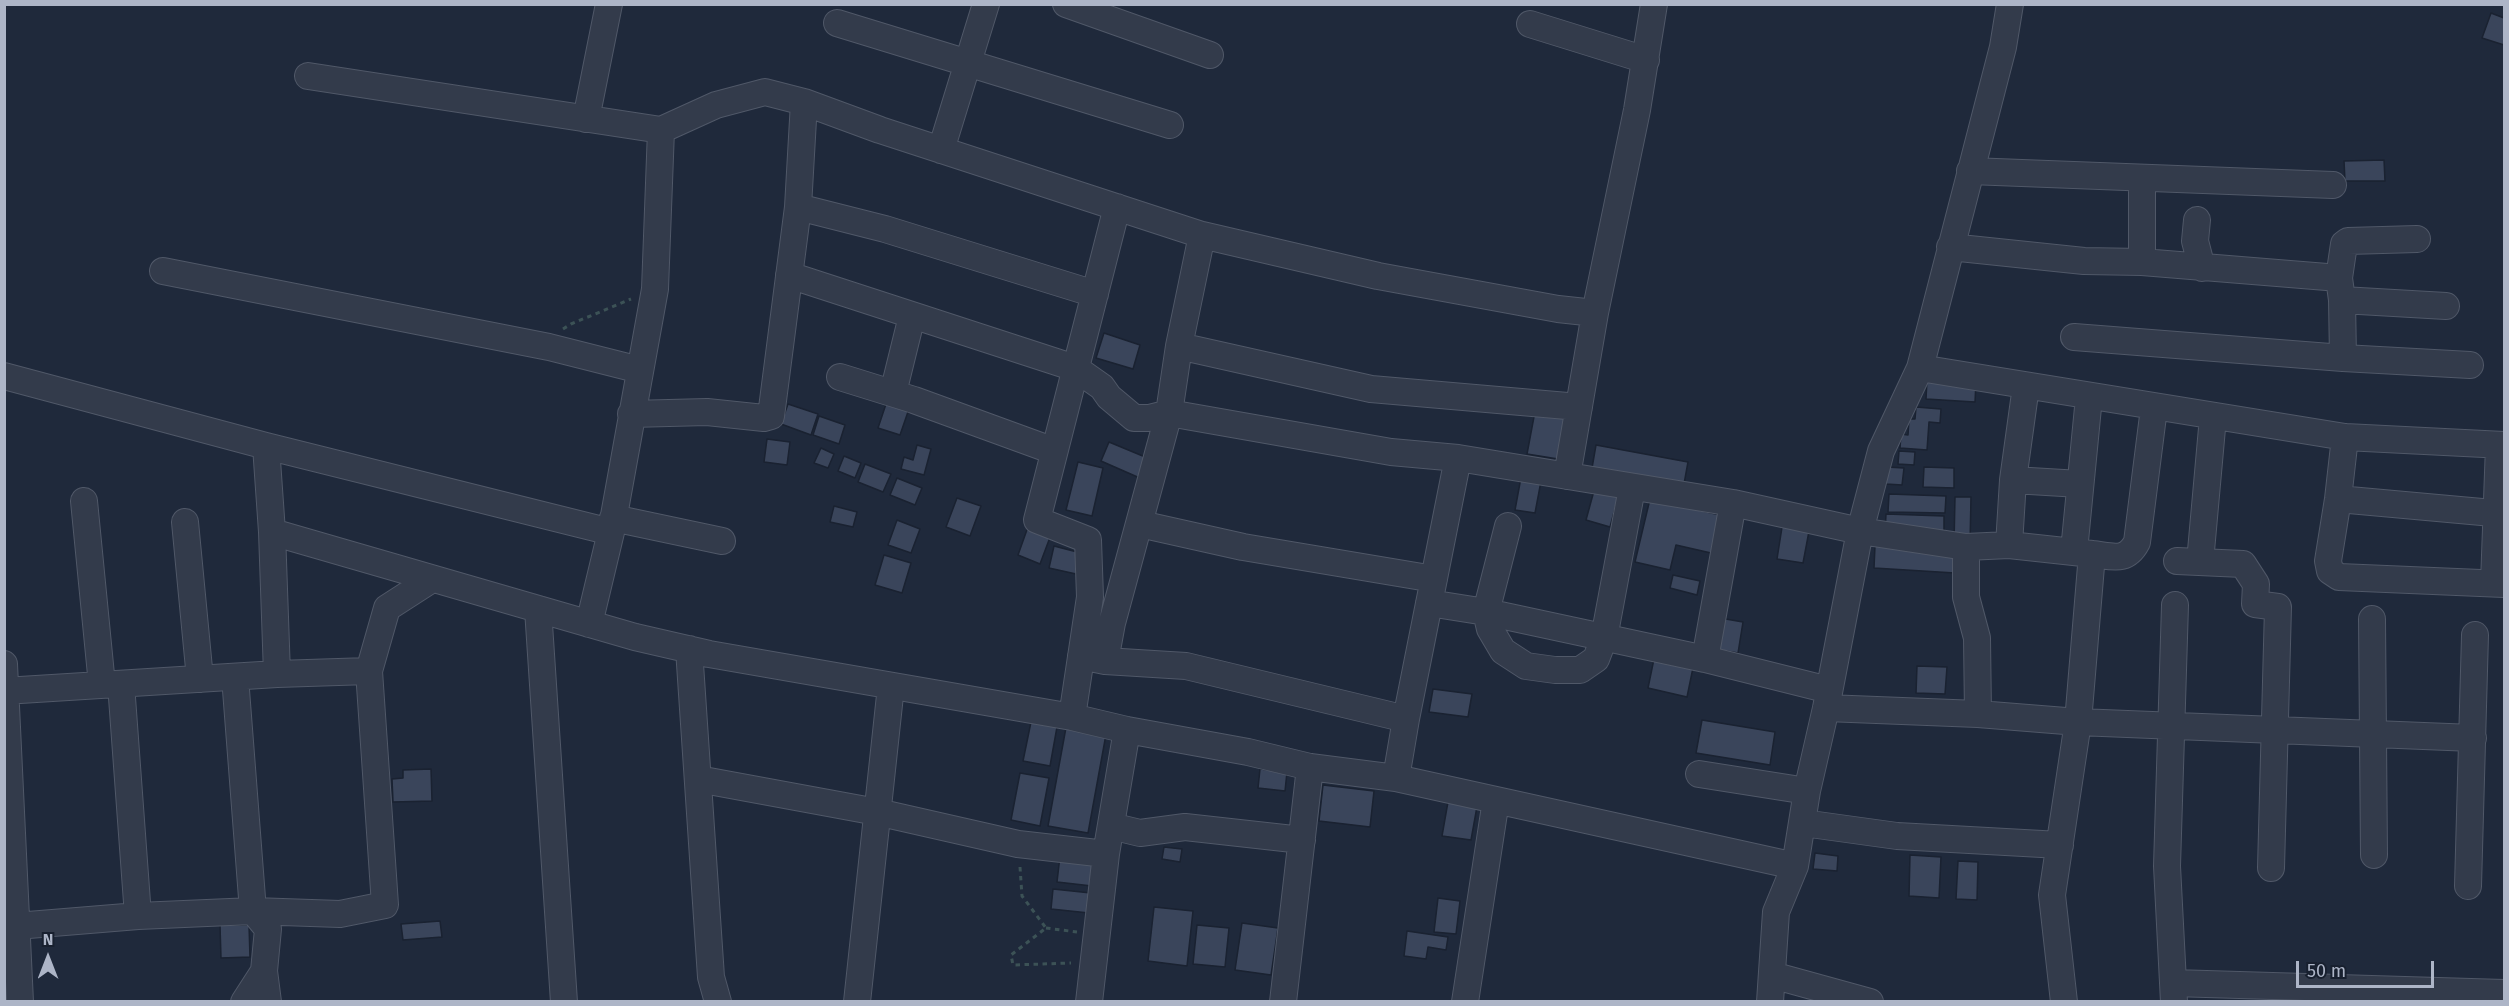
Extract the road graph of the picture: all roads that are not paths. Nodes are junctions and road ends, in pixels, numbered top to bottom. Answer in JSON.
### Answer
{"nodes":[{"id":1,"x":609,"y":4,"type":"edge"},
{"id":2,"x":986,"y":4,"type":"edge"},
{"id":3,"x":1066,"y":4,"type":"edge"},
{"id":4,"x":1654,"y":4,"type":"edge"},
{"id":5,"x":2010,"y":4,"type":"edge"},
{"id":6,"x":837,"y":23,"type":"dead end"},
{"id":7,"x":1530,"y":24,"type":"dead end"},
{"id":8,"x":1210,"y":55,"type":"dead end"},
{"id":9,"x":1646,"y":60,"type":"junction"},
{"id":10,"x":968,"y":62,"type":"junction"},
{"id":11,"x":308,"y":76,"type":"dead end"},
{"id":12,"x":804,"y":102,"type":"junction"},
{"id":13,"x":586,"y":119,"type":"junction"},
{"id":14,"x":1170,"y":125,"type":"dead end"},
{"id":15,"x":662,"y":130,"type":"junction"},
{"id":16,"x":941,"y":150,"type":"junction"},
{"id":17,"x":1970,"y":171,"type":"junction"},
{"id":18,"x":2142,"y":178,"type":"junction"},
{"id":19,"x":2333,"y":185,"type":"dead end"},
{"id":20,"x":798,"y":207,"type":"junction"},
{"id":21,"x":1117,"y":207,"type":"junction"},
{"id":22,"x":2197,"y":220,"type":"dead end"},
{"id":23,"x":1202,"y":235,"type":"junction"},
{"id":24,"x":2417,"y":240,"type":"dead end"},
{"id":25,"x":1950,"y":248,"type":"junction"},
{"id":26,"x":2142,"y":262,"type":"junction"},
{"id":27,"x":2202,"y":268,"type":"junction"},
{"id":28,"x":163,"y":271,"type":"dead end"},
{"id":29,"x":789,"y":275,"type":"junction"},
{"id":30,"x":2341,"y":289,"type":"junction"},
{"id":31,"x":1095,"y":294,"type":"junction"},
{"id":32,"x":2446,"y":306,"type":"dead end"},
{"id":33,"x":1595,"y":313,"type":"junction"},
{"id":34,"x":912,"y":316,"type":"junction"},
{"id":35,"x":2074,"y":337,"type":"dead end"},
{"id":36,"x":1179,"y":346,"type":"junction"},
{"id":37,"x":2343,"y":358,"type":"junction"},
{"id":38,"x":2470,"y":365,"type":"dead end"},
{"id":39,"x":1920,"y":368,"type":"junction"},
{"id":40,"x":1075,"y":369,"type":"junction"},
{"id":41,"x":640,"y":370,"type":"junction"},
{"id":42,"x":4,"y":376,"type":"edge"},
{"id":43,"x":840,"y":377,"type":"dead end"},
{"id":44,"x":2026,"y":386,"type":"junction"},
{"id":45,"x":893,"y":393,"type":"junction"},
{"id":46,"x":2089,"y":397,"type":"junction"},
{"id":47,"x":1579,"y":407,"type":"junction"},
{"id":48,"x":2154,"y":408,"type":"junction"},
{"id":49,"x":1168,"y":413,"type":"junction"},
{"id":50,"x":631,"y":414,"type":"junction"},
{"id":51,"x":2213,"y":417,"type":"junction"},
{"id":52,"x":2345,"y":437,"type":"junction"},
{"id":53,"x":2502,"y":445,"type":"edge"},
{"id":54,"x":266,"y":446,"type":"junction"},
{"id":55,"x":1054,"y":451,"type":"junction"},
{"id":56,"x":1458,"y":458,"type":"junction"},
{"id":57,"x":1567,"y":476,"type":"junction"},
{"id":58,"x":2013,"y":480,"type":"junction"},
{"id":59,"x":2080,"y":484,"type":"junction"},
{"id":60,"x":1632,"y":488,"type":"junction"},
{"id":61,"x":2338,"y":499,"type":"junction"},
{"id":62,"x":84,"y":501,"type":"dead end"},
{"id":63,"x":1732,"y":503,"type":"junction"},
{"id":64,"x":2500,"y":513,"type":"edge"},
{"id":65,"x":185,"y":522,"type":"dead end"},
{"id":66,"x":1140,"y":524,"type":"junction"},
{"id":67,"x":612,"y":525,"type":"junction"},
{"id":68,"x":1508,"y":526,"type":"dead end"},
{"id":69,"x":1860,"y":531,"type":"junction"},
{"id":70,"x":272,"y":532,"type":"junction"},
{"id":71,"x":722,"y":541,"type":"dead end"},
{"id":72,"x":2009,"y":546,"type":"junction"},
{"id":73,"x":1966,"y":547,"type":"junction"},
{"id":74,"x":2083,"y":553,"type":"junction"},
{"id":75,"x":432,"y":579,"type":"junction"},
{"id":76,"x":1434,"y":579,"type":"junction"},
{"id":77,"x":2499,"y":584,"type":"edge"},
{"id":78,"x":1429,"y":603,"type":"junction"},
{"id":79,"x":2175,"y":605,"type":"dead end"},
{"id":80,"x":538,"y":609,"type":"junction"},
{"id":81,"x":1486,"y":612,"type":"junction"},
{"id":82,"x":2372,"y":619,"type":"dead end"},
{"id":83,"x":589,"y":624,"type":"junction"},
{"id":84,"x":2475,"y":635,"type":"dead end"},
{"id":85,"x":1604,"y":638,"type":"junction"},
{"id":86,"x":689,"y":649,"type":"junction"},
{"id":87,"x":1093,"y":658,"type":"junction"},
{"id":88,"x":1705,"y":659,"type":"junction"},
{"id":89,"x":4,"y":664,"type":"edge"},
{"id":90,"x":369,"y":671,"type":"junction"},
{"id":91,"x":277,"y":675,"type":"junction"},
{"id":92,"x":235,"y":677,"type":"junction"},
{"id":93,"x":200,"y":679,"type":"junction"},
{"id":94,"x":112,"y":684,"type":"junction"},
{"id":95,"x":891,"y":686,"type":"junction"},
{"id":96,"x":5,"y":691,"type":"edge"},
{"id":97,"x":1828,"y":699,"type":"junction"},
{"id":98,"x":1978,"y":714,"type":"junction"},
{"id":99,"x":1072,"y":717,"type":"junction"},
{"id":100,"x":1406,"y":719,"type":"junction"},
{"id":101,"x":2078,"y":723,"type":"junction"},
{"id":102,"x":2172,"y":725,"type":"junction"},
{"id":103,"x":2275,"y":729,"type":"junction"},
{"id":104,"x":1127,"y":730,"type":"junction"},
{"id":105,"x":2373,"y":734,"type":"junction"},
{"id":106,"x":2473,"y":738,"type":"junction"},
{"id":107,"x":1310,"y":767,"type":"junction"},
{"id":108,"x":1699,"y":774,"type":"dead end"},
{"id":109,"x":1396,"y":778,"type":"junction"},
{"id":110,"x":698,"y":779,"type":"junction"},
{"id":111,"x":1807,"y":791,"type":"junction"},
{"id":112,"x":1496,"y":800,"type":"junction"},
{"id":113,"x":877,"y":812,"type":"junction"},
{"id":114,"x":1803,"y":823,"type":"junction"},
{"id":115,"x":1111,"y":825,"type":"junction"},
{"id":116,"x":1302,"y":840,"type":"junction"},
{"id":117,"x":2060,"y":845,"type":"junction"},
{"id":118,"x":1106,"y":854,"type":"junction"},
{"id":119,"x":2374,"y":855,"type":"dead end"},
{"id":120,"x":1795,"y":866,"type":"junction"},
{"id":121,"x":2271,"y":868,"type":"dead end"},
{"id":122,"x":2468,"y":886,"type":"dead end"},
{"id":123,"x":253,"y":911,"type":"junction"},
{"id":124,"x":138,"y":916,"type":"junction"},
{"id":125,"x":11,"y":926,"type":"edge"},
{"id":126,"x":264,"y":971,"type":"junction"},
{"id":127,"x":1772,"y":975,"type":"junction"},
{"id":128,"x":2173,"y":992,"type":"edge"},
{"id":129,"x":2505,"y":993,"type":"edge"},
{"id":130,"x":20,"y":1002,"type":"edge"},
{"id":131,"x":244,"y":1002,"type":"edge"},
{"id":132,"x":268,"y":1002,"type":"edge"},
{"id":133,"x":564,"y":1002,"type":"edge"},
{"id":134,"x":718,"y":1002,"type":"edge"},
{"id":135,"x":857,"y":1002,"type":"edge"},
{"id":136,"x":1089,"y":1002,"type":"edge"},
{"id":137,"x":1283,"y":1002,"type":"edge"},
{"id":138,"x":1465,"y":1002,"type":"edge"},
{"id":139,"x":1770,"y":1002,"type":"edge"},
{"id":140,"x":1870,"y":1002,"type":"edge"},
{"id":141,"x":2064,"y":1002,"type":"edge"}],
"edges":[{"from":1,"to":13,"type":"street"},
{"from":2,"to":10,"type":"street"},
{"from":3,"to":8,"type":"street"},
{"from":4,"to":9,"type":"street"},
{"from":5,"to":17,"type":"street"},
{"from":6,"to":10,"type":"street"},
{"from":7,"to":9,"type":"street"},
{"from":9,"to":33,"type":"street"},
{"from":10,"to":14,"type":"street"},
{"from":10,"to":16,"type":"street"},
{"from":11,"to":13,"type":"street"},
{"from":12,"to":15,"type":"street"},
{"from":12,"to":16,"type":"street"},
{"from":12,"to":20,"type":"street"},
{"from":13,"to":15,"type":"street"},
{"from":15,"to":41,"type":"street"},
{"from":16,"to":21,"type":"street"},
{"from":17,"to":18,"type":"street"},
{"from":17,"to":25,"type":"street"},
{"from":18,"to":19,"type":"street"},
{"from":18,"to":26,"type":"street"},
{"from":20,"to":29,"type":"street"},
{"from":20,"to":31,"type":"street"},
{"from":21,"to":23,"type":"street"},
{"from":21,"to":31,"type":"street"},
{"from":22,"to":27,"type":"street"},
{"from":23,"to":33,"type":"street"},
{"from":23,"to":36,"type":"street"},
{"from":24,"to":30,"type":"street"},
{"from":25,"to":26,"type":"street"},
{"from":25,"to":39,"type":"street"},
{"from":26,"to":27,"type":"street"},
{"from":27,"to":30,"type":"street"},
{"from":28,"to":41,"type":"street"},
{"from":29,"to":34,"type":"street"},
{"from":29,"to":50,"type":"street"},
{"from":30,"to":32,"type":"street"},
{"from":30,"to":37,"type":"street"},
{"from":31,"to":40,"type":"street"},
{"from":33,"to":47,"type":"street"},
{"from":34,"to":40,"type":"street"},
{"from":34,"to":45,"type":"street"},
{"from":35,"to":37,"type":"street"},
{"from":36,"to":47,"type":"street"},
{"from":36,"to":49,"type":"street"},
{"from":37,"to":38,"type":"street"},
{"from":39,"to":44,"type":"street"},
{"from":39,"to":69,"type":"street"},
{"from":40,"to":49,"type":"street"},
{"from":40,"to":55,"type":"street"},
{"from":41,"to":50,"type":"street"},
{"from":42,"to":54,"type":"street"},
{"from":43,"to":45,"type":"street"},
{"from":44,"to":46,"type":"street"},
{"from":44,"to":58,"type":"street"},
{"from":45,"to":55,"type":"street"},
{"from":46,"to":48,"type":"street"},
{"from":46,"to":59,"type":"street"},
{"from":47,"to":57,"type":"street"},
{"from":48,"to":51,"type":"street"},
{"from":48,"to":74,"type":"street"},
{"from":49,"to":56,"type":"street"},
{"from":49,"to":66,"type":"street"},
{"from":50,"to":67,"type":"street"},
{"from":51,"to":52,"type":"street"},
{"from":51,"to":103,"type":"street"},
{"from":52,"to":53,"type":"street"},
{"from":52,"to":61,"type":"street"},
{"from":53,"to":64,"type":"street"},
{"from":54,"to":67,"type":"street"},
{"from":54,"to":70,"type":"street"},
{"from":55,"to":87,"type":"street"},
{"from":56,"to":57,"type":"street"},
{"from":56,"to":76,"type":"street"},
{"from":57,"to":60,"type":"street"},
{"from":58,"to":59,"type":"street"},
{"from":58,"to":72,"type":"street"},
{"from":59,"to":74,"type":"street"},
{"from":60,"to":63,"type":"street"},
{"from":60,"to":85,"type":"street"},
{"from":61,"to":64,"type":"street"},
{"from":61,"to":77,"type":"street"},
{"from":62,"to":94,"type":"street"},
{"from":63,"to":69,"type":"street"},
{"from":63,"to":88,"type":"street"},
{"from":64,"to":77,"type":"street"},
{"from":65,"to":93,"type":"street"},
{"from":66,"to":76,"type":"street"},
{"from":66,"to":87,"type":"street"},
{"from":67,"to":71,"type":"street"},
{"from":67,"to":83,"type":"street"},
{"from":68,"to":81,"type":"street"},
{"from":69,"to":73,"type":"street"},
{"from":69,"to":97,"type":"street"},
{"from":70,"to":75,"type":"street"},
{"from":70,"to":91,"type":"street"},
{"from":72,"to":73,"type":"street"},
{"from":72,"to":74,"type":"street"},
{"from":73,"to":98,"type":"street"},
{"from":74,"to":101,"type":"street"},
{"from":75,"to":80,"type":"street"},
{"from":75,"to":90,"type":"street"},
{"from":76,"to":78,"type":"street"},
{"from":78,"to":81,"type":"street"},
{"from":78,"to":100,"type":"street"},
{"from":79,"to":102,"type":"street"},
{"from":80,"to":83,"type":"street"},
{"from":80,"to":133,"type":"street"},
{"from":81,"to":85,"type":"street"},
{"from":81,"to":85,"type":"street"},
{"from":82,"to":105,"type":"street"},
{"from":83,"to":86,"type":"street"},
{"from":84,"to":106,"type":"street"},
{"from":85,"to":88,"type":"street"},
{"from":86,"to":95,"type":"street"},
{"from":86,"to":110,"type":"street"},
{"from":87,"to":99,"type":"street"},
{"from":87,"to":100,"type":"street"},
{"from":88,"to":97,"type":"street"},
{"from":89,"to":96,"type":"street"},
{"from":90,"to":91,"type":"street"},
{"from":90,"to":123,"type":"street"},
{"from":91,"to":92,"type":"street"},
{"from":92,"to":93,"type":"street"},
{"from":92,"to":123,"type":"street"},
{"from":93,"to":94,"type":"street"},
{"from":94,"to":96,"type":"street"},
{"from":94,"to":124,"type":"street"},
{"from":95,"to":99,"type":"street"},
{"from":95,"to":113,"type":"street"},
{"from":96,"to":125,"type":"street"},
{"from":97,"to":98,"type":"street"},
{"from":97,"to":111,"type":"street"},
{"from":98,"to":101,"type":"street"},
{"from":99,"to":104,"type":"street"},
{"from":100,"to":109,"type":"street"},
{"from":101,"to":102,"type":"street"},
{"from":101,"to":117,"type":"street"},
{"from":102,"to":103,"type":"street"},
{"from":102,"to":128,"type":"street"},
{"from":103,"to":105,"type":"street"},
{"from":103,"to":121,"type":"street"},
{"from":104,"to":107,"type":"street"},
{"from":104,"to":115,"type":"street"},
{"from":105,"to":106,"type":"street"},
{"from":105,"to":119,"type":"street"},
{"from":106,"to":122,"type":"street"},
{"from":107,"to":109,"type":"street"},
{"from":107,"to":116,"type":"street"},
{"from":108,"to":111,"type":"street"},
{"from":109,"to":112,"type":"street"},
{"from":110,"to":113,"type":"street"},
{"from":110,"to":134,"type":"street"},
{"from":111,"to":114,"type":"street"},
{"from":112,"to":120,"type":"street"},
{"from":112,"to":138,"type":"street"},
{"from":113,"to":118,"type":"street"},
{"from":113,"to":135,"type":"street"},
{"from":114,"to":117,"type":"street"},
{"from":114,"to":120,"type":"street"},
{"from":115,"to":116,"type":"street"},
{"from":115,"to":118,"type":"street"},
{"from":116,"to":137,"type":"street"},
{"from":117,"to":141,"type":"street"},
{"from":118,"to":136,"type":"street"},
{"from":120,"to":127,"type":"street"},
{"from":123,"to":124,"type":"street"},
{"from":123,"to":126,"type":"street"},
{"from":124,"to":125,"type":"street"},
{"from":125,"to":130,"type":"street"},
{"from":126,"to":131,"type":"street"},
{"from":126,"to":132,"type":"street"},
{"from":127,"to":139,"type":"street"},
{"from":127,"to":140,"type":"street"},
{"from":128,"to":129,"type":"street"}]}
